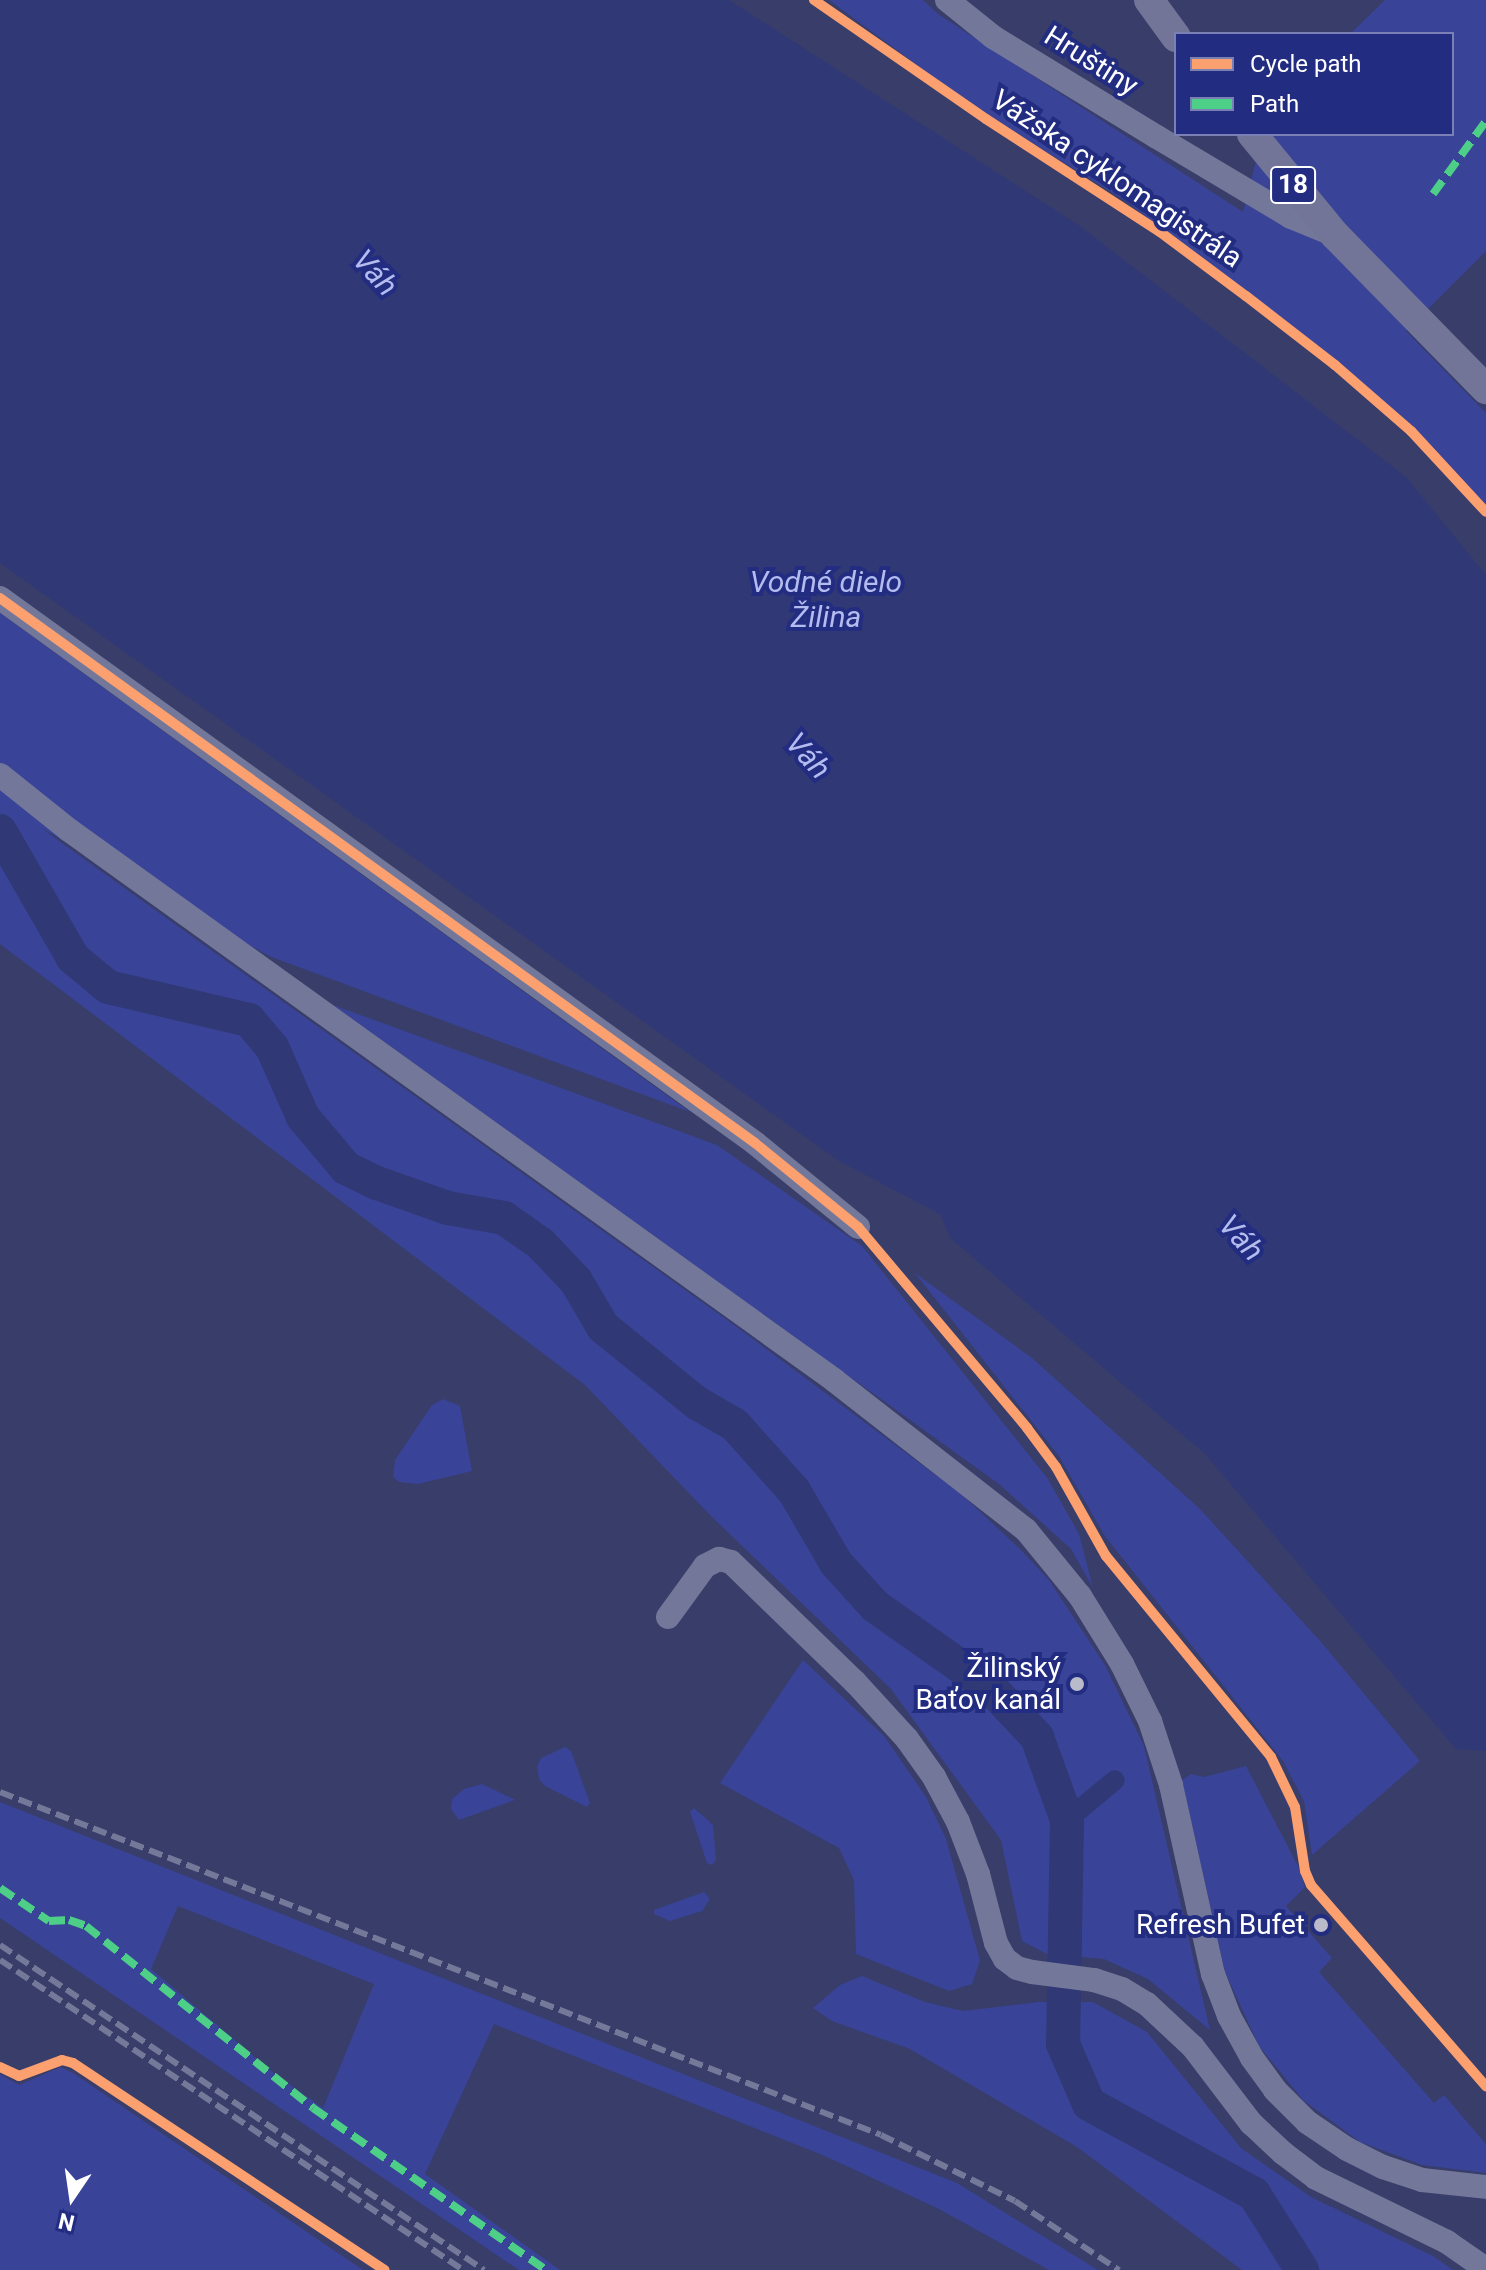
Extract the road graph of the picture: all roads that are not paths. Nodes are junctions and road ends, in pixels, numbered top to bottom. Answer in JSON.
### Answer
{"nodes":[{"id":1,"x":947,"y":0,"type":"edge"},
{"id":2,"x":1149,"y":0,"type":"edge"},
{"id":3,"x":1174,"y":34,"type":"edge"},
{"id":4,"x":1167,"y":136,"type":"edge"},
{"id":5,"x":1254,"y":136,"type":"edge"},
{"id":6,"x":1335,"y":235,"type":"junction"},
{"id":7,"x":1486,"y":389,"type":"edge"},
{"id":8,"x":0,"y":598,"type":"edge"},
{"id":9,"x":0,"y":775,"type":"edge"},
{"id":10,"x":858,"y":1227,"type":"dead end"},
{"id":11,"x":668,"y":1617,"type":"dead end"},
{"id":12,"x":1486,"y":2187,"type":"edge"},
{"id":13,"x":1486,"y":2269,"type":"edge"}],
"edges":[{"from":1,"to":4,"type":"street","name":"Hruštiny"},
{"from":2,"to":3,"type":"main road"},
{"from":4,"to":6,"type":"street","name":"Hruštiny"},
{"from":5,"to":6,"type":"main road","number":"18"},
{"from":6,"to":7,"type":"main road","number":"18"},
{"from":8,"to":10,"type":"street"},
{"from":9,"to":12,"type":"street"},
{"from":11,"to":13,"type":"street"}]}
